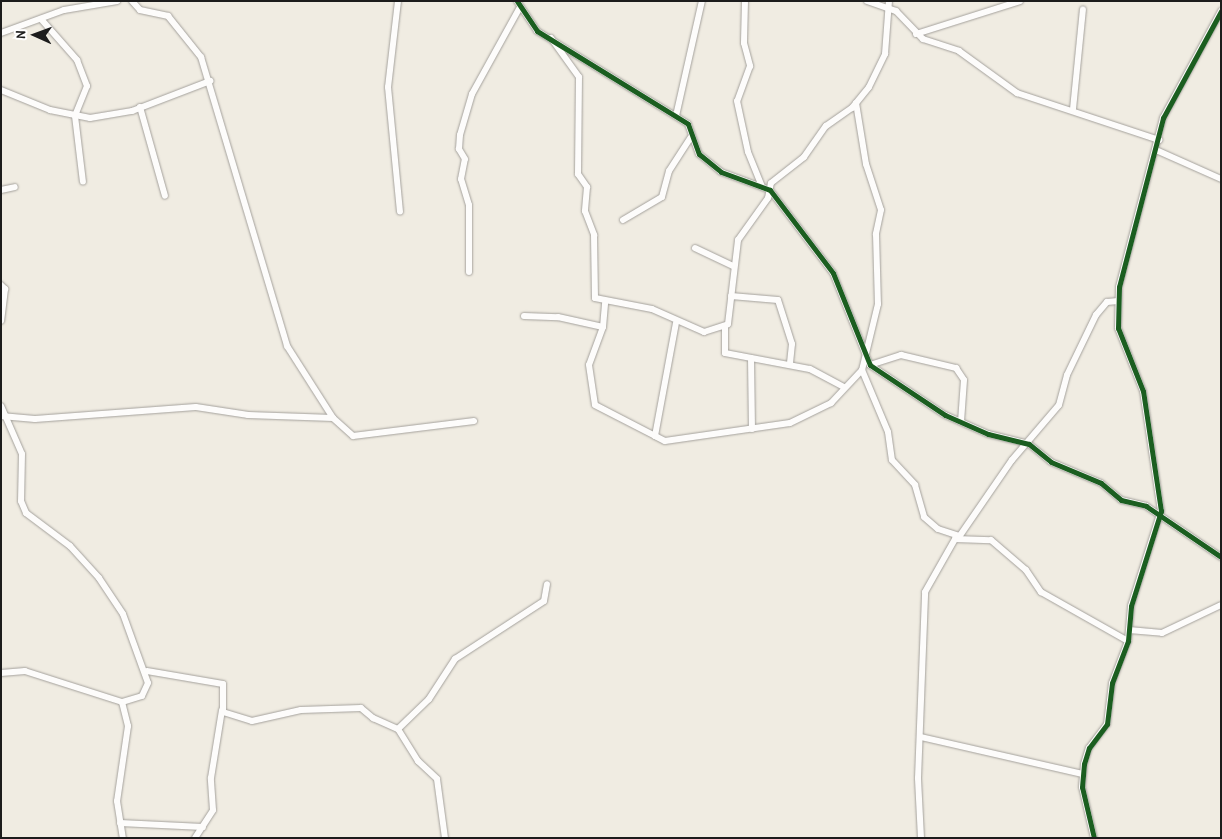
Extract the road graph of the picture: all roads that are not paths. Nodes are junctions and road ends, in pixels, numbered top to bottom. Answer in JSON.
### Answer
{"nodes":[{"id":1,"x":117,"y":1,"type":"edge"},
{"id":2,"x":132,"y":1,"type":"edge"},
{"id":3,"x":398,"y":1,"type":"edge"},
{"id":4,"x":702,"y":1,"type":"edge"},
{"id":5,"x":745,"y":1,"type":"edge"},
{"id":6,"x":867,"y":1,"type":"edge"},
{"id":7,"x":1020,"y":1,"type":"edge"},
{"id":8,"x":519,"y":4,"type":"edge"},
{"id":9,"x":889,"y":4,"type":"edge"},
{"id":10,"x":1083,"y":9,"type":"dead end"},
{"id":11,"x":1221,"y":11,"type":"edge"},
{"id":12,"x":41,"y":19,"type":"junction"},
{"id":13,"x":1,"y":33,"type":"edge"},
{"id":14,"x":916,"y":34,"type":"junction"},
{"id":15,"x":551,"y":38,"type":"junction"},
{"id":16,"x":210,"y":81,"type":"junction"},
{"id":17,"x":1,"y":90,"type":"edge"},
{"id":18,"x":856,"y":103,"type":"junction"},
{"id":19,"x":140,"y":107,"type":"junction"},
{"id":20,"x":1073,"y":109,"type":"junction"},
{"id":21,"x":74,"y":116,"type":"junction"},
{"id":22,"x":676,"y":116,"type":"junction"},
{"id":23,"x":691,"y":137,"type":"junction"},
{"id":24,"x":1158,"y":140,"type":"junction"},
{"id":25,"x":1156,"y":150,"type":"junction"},
{"id":26,"x":1221,"y":179,"type":"edge"},
{"id":27,"x":83,"y":182,"type":"dead end"},
{"id":28,"x":15,"y":186,"type":"dead end"},
{"id":29,"x":762,"y":187,"type":"junction"},
{"id":30,"x":1,"y":190,"type":"edge"},
{"id":31,"x":770,"y":190,"type":"junction"},
{"id":32,"x":165,"y":196,"type":"dead end"},
{"id":33,"x":400,"y":211,"type":"dead end"},
{"id":34,"x":623,"y":220,"type":"dead end"},
{"id":35,"x":695,"y":248,"type":"dead end"},
{"id":36,"x":733,"y":266,"type":"junction"},
{"id":37,"x":468,"y":272,"type":"dead end"},
{"id":38,"x":1,"y":285,"type":"edge"},
{"id":39,"x":731,"y":296,"type":"junction"},
{"id":40,"x":1118,"y":301,"type":"junction"},
{"id":41,"x":605,"y":303,"type":"junction"},
{"id":42,"x":524,"y":316,"type":"dead end"},
{"id":43,"x":1,"y":321,"type":"edge"},
{"id":44,"x":676,"y":323,"type":"junction"},
{"id":45,"x":603,"y":327,"type":"junction"},
{"id":46,"x":725,"y":327,"type":"junction"},
{"id":47,"x":751,"y":358,"type":"junction"},
{"id":48,"x":790,"y":364,"type":"junction"},
{"id":49,"x":866,"y":366,"type":"junction"},
{"id":50,"x":844,"y":388,"type":"junction"},
{"id":51,"x":1,"y":406,"type":"edge"},
{"id":52,"x":5,"y":417,"type":"edge"},
{"id":53,"x":333,"y":418,"type":"junction"},
{"id":54,"x":474,"y":420,"type":"dead end"},
{"id":55,"x":960,"y":422,"type":"junction"},
{"id":56,"x":752,"y":429,"type":"junction"},
{"id":57,"x":654,"y":436,"type":"junction"},
{"id":58,"x":1028,"y":444,"type":"junction"},
{"id":59,"x":1159,"y":516,"type":"junction"},
{"id":60,"x":959,"y":537,"type":"junction"},
{"id":61,"x":1221,"y":557,"type":"edge"},
{"id":62,"x":547,"y":584,"type":"dead end"},
{"id":63,"x":1221,"y":605,"type":"edge"},
{"id":64,"x":1129,"y":630,"type":"junction"},
{"id":65,"x":1128,"y":641,"type":"junction"},
{"id":66,"x":147,"y":671,"type":"junction"},
{"id":67,"x":1,"y":673,"type":"edge"},
{"id":68,"x":136,"y":699,"type":"junction"},
{"id":69,"x":122,"y":702,"type":"junction"},
{"id":70,"x":222,"y":710,"type":"junction"},
{"id":71,"x":127,"y":713,"type":"junction"},
{"id":72,"x":398,"y":729,"type":"junction"},
{"id":73,"x":921,"y":737,"type":"junction"},
{"id":74,"x":1082,"y":774,"type":"junction"},
{"id":75,"x":120,"y":823,"type":"junction"},
{"id":76,"x":203,"y":827,"type":"junction"},
{"id":77,"x":123,"y":838,"type":"edge"},
{"id":78,"x":196,"y":838,"type":"edge"},
{"id":79,"x":446,"y":838,"type":"edge"},
{"id":80,"x":921,"y":838,"type":"edge"},
{"id":81,"x":1094,"y":838,"type":"edge"}],
"edges":[{"from":1,"to":12,"type":"street"},
{"from":2,"to":16,"type":"street"},
{"from":3,"to":33,"type":"street"},
{"from":4,"to":22,"type":"street"},
{"from":5,"to":29,"type":"street"},
{"from":6,"to":9,"type":"street"},
{"from":7,"to":14,"type":"street"},
{"from":8,"to":15,"type":"street"},
{"from":8,"to":37,"type":"street"},
{"from":9,"to":14,"type":"street"},
{"from":9,"to":18,"type":"street"},
{"from":10,"to":20,"type":"street"},
{"from":11,"to":24,"type":"street"},
{"from":12,"to":13,"type":"street"},
{"from":12,"to":21,"type":"street"},
{"from":14,"to":20,"type":"street"},
{"from":15,"to":22,"type":"street"},
{"from":15,"to":41,"type":"street"},
{"from":16,"to":19,"type":"street"},
{"from":16,"to":53,"type":"street"},
{"from":17,"to":21,"type":"street"},
{"from":18,"to":31,"type":"street"},
{"from":18,"to":49,"type":"street"},
{"from":19,"to":21,"type":"street"},
{"from":19,"to":32,"type":"street"},
{"from":20,"to":24,"type":"street"},
{"from":21,"to":27,"type":"street"},
{"from":22,"to":23,"type":"street"},
{"from":23,"to":29,"type":"street"},
{"from":23,"to":34,"type":"street"},
{"from":24,"to":25,"type":"street"},
{"from":25,"to":26,"type":"street"},
{"from":25,"to":40,"type":"street"},
{"from":28,"to":30,"type":"street"},
{"from":29,"to":31,"type":"street"},
{"from":31,"to":36,"type":"street"},
{"from":31,"to":49,"type":"street"},
{"from":35,"to":36,"type":"street"},
{"from":36,"to":39,"type":"street"},
{"from":38,"to":43,"type":"street"},
{"from":39,"to":46,"type":"street"},
{"from":39,"to":48,"type":"street"},
{"from":40,"to":58,"type":"street"},
{"from":40,"to":59,"type":"street"},
{"from":41,"to":44,"type":"street"},
{"from":41,"to":45,"type":"street"},
{"from":42,"to":45,"type":"street"},
{"from":44,"to":46,"type":"street"},
{"from":44,"to":57,"type":"street"},
{"from":45,"to":57,"type":"street"},
{"from":46,"to":47,"type":"street"},
{"from":47,"to":48,"type":"street"},
{"from":47,"to":56,"type":"street"},
{"from":48,"to":50,"type":"street"},
{"from":49,"to":50,"type":"street"},
{"from":49,"to":55,"type":"street"},
{"from":49,"to":55,"type":"street"},
{"from":49,"to":60,"type":"street"},
{"from":50,"to":56,"type":"street"},
{"from":51,"to":52,"type":"street"},
{"from":52,"to":53,"type":"street"},
{"from":52,"to":66,"type":"street"},
{"from":53,"to":54,"type":"street"},
{"from":55,"to":58,"type":"street"},
{"from":56,"to":57,"type":"street"},
{"from":58,"to":59,"type":"street"},
{"from":58,"to":60,"type":"street"},
{"from":59,"to":61,"type":"street"},
{"from":59,"to":64,"type":"street"},
{"from":60,"to":65,"type":"street"},
{"from":60,"to":73,"type":"street"},
{"from":62,"to":72,"type":"street"},
{"from":63,"to":64,"type":"street"},
{"from":64,"to":65,"type":"street"},
{"from":65,"to":74,"type":"street"},
{"from":66,"to":68,"type":"street"},
{"from":66,"to":70,"type":"street"},
{"from":67,"to":69,"type":"street"},
{"from":68,"to":69,"type":"street"},
{"from":68,"to":71,"type":"street"},
{"from":69,"to":71,"type":"street"},
{"from":70,"to":72,"type":"street"},
{"from":70,"to":76,"type":"street"},
{"from":71,"to":75,"type":"street"},
{"from":72,"to":79,"type":"street"},
{"from":73,"to":74,"type":"street"},
{"from":73,"to":80,"type":"street"},
{"from":74,"to":81,"type":"street"},
{"from":75,"to":76,"type":"street"},
{"from":75,"to":77,"type":"street"},
{"from":76,"to":78,"type":"street"}]}
